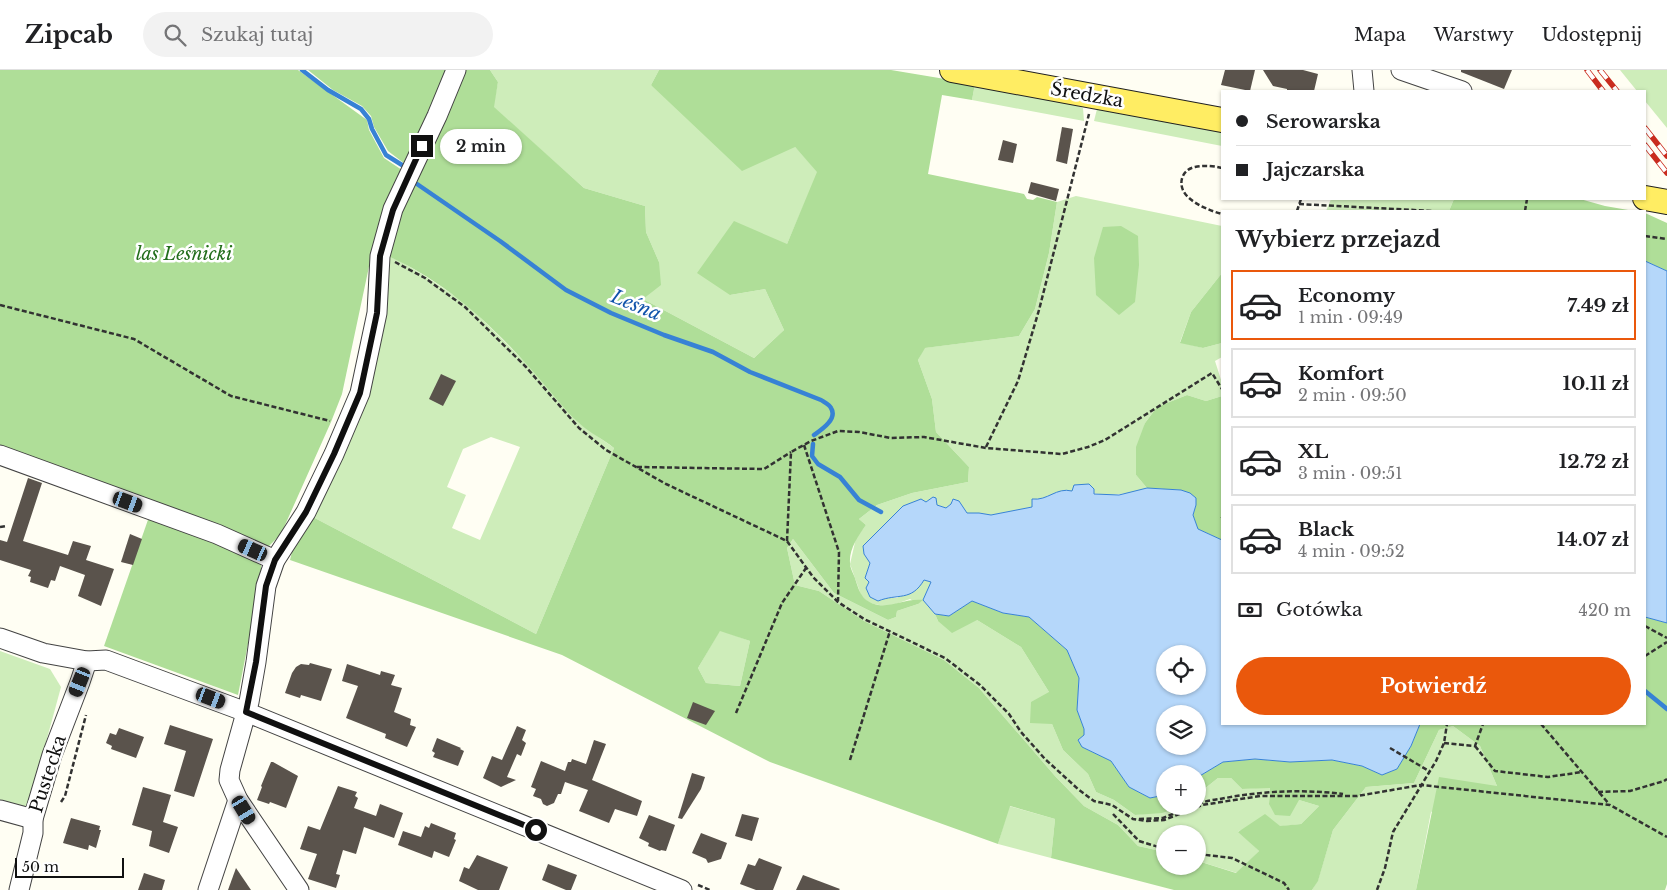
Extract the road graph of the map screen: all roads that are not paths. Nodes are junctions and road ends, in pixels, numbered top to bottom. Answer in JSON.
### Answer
{"nodes":[{"id":1,"x":456,"y":70,"type":"edge"},
{"id":2,"x":952,"y":70,"type":"edge"},
{"id":3,"x":1362,"y":70,"type":"edge"},
{"id":4,"x":1401,"y":70,"type":"edge"},
{"id":5,"x":1364,"y":90,"type":"edge"},
{"id":6,"x":1459,"y":90,"type":"edge"},
{"id":7,"x":1221,"y":120,"type":"edge"},
{"id":8,"x":1646,"y":198,"type":"edge"},
{"id":9,"x":1667,"y":202,"type":"edge"},
{"id":10,"x":0,"y":455,"type":"edge"},
{"id":11,"x":275,"y":560,"type":"junction"},
{"id":12,"x":0,"y":638,"type":"edge"},
{"id":13,"x":87,"y":661,"type":"junction"},
{"id":14,"x":246,"y":712,"type":"junction"},
{"id":15,"x":238,"y":800,"type":"junction"},
{"id":16,"x":0,"y":810,"type":"edge"},
{"id":17,"x":33,"y":819,"type":"junction"},
{"id":18,"x":19,"y":890,"type":"edge"},
{"id":19,"x":208,"y":890,"type":"edge"},
{"id":20,"x":299,"y":890,"type":"edge"},
{"id":21,"x":682,"y":890,"type":"edge"}],
"edges":[{"from":1,"to":11,"type":"street"},
{"from":2,"to":7,"type":"main road","name":"Średzka"},
{"from":3,"to":5,"type":"street"},
{"from":4,"to":6,"type":"street"},
{"from":8,"to":9,"type":"main road"},
{"from":10,"to":11,"type":"street"},
{"from":11,"to":14,"type":"street"},
{"from":12,"to":13,"type":"street"},
{"from":13,"to":14,"type":"street"},
{"from":13,"to":17,"type":"street","name":"Pustecka"},
{"from":14,"to":15,"type":"street"},
{"from":14,"to":21,"type":"street"},
{"from":15,"to":19,"type":"street"},
{"from":15,"to":20,"type":"street"},
{"from":16,"to":17,"type":"street"},
{"from":17,"to":18,"type":"street","name":"Pustecka"}]}
